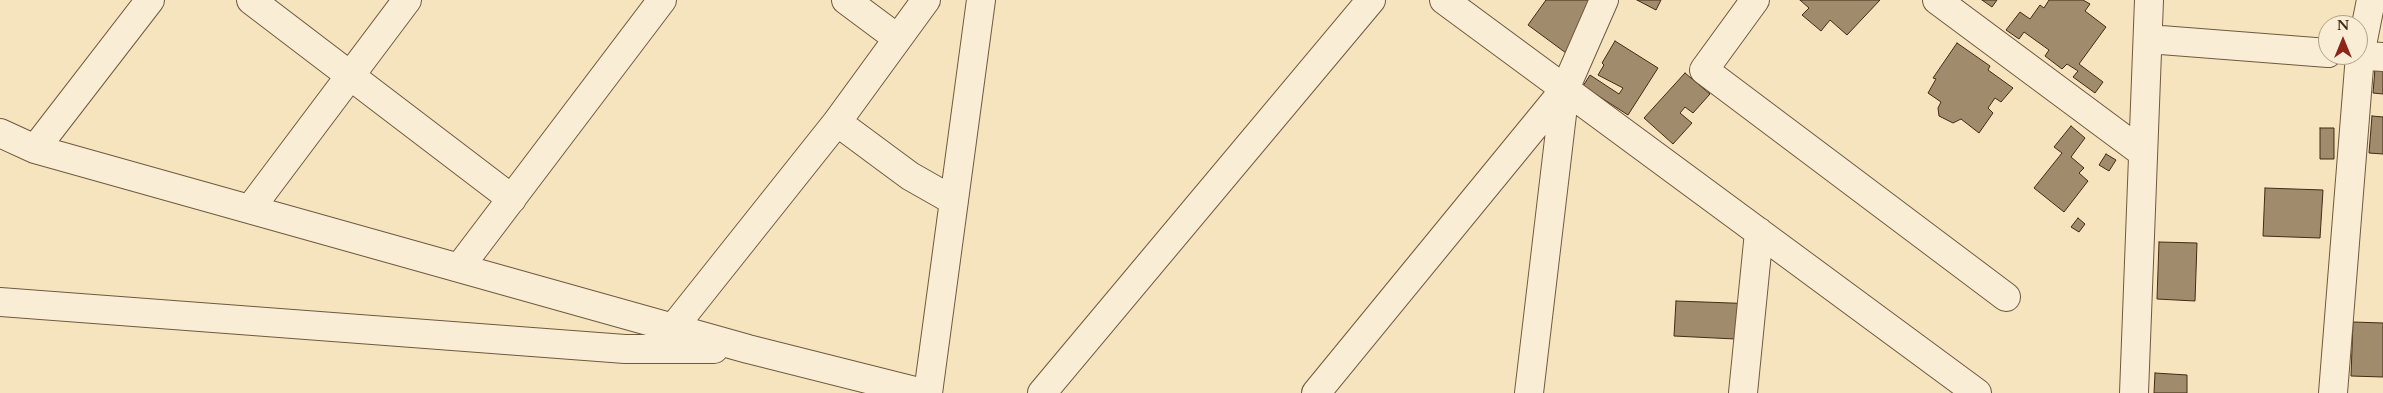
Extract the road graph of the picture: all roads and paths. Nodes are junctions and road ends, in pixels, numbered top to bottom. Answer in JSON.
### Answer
{"nodes":[{"id":1,"x":150,"y":0,"type":"edge"},
{"id":2,"x":251,"y":0,"type":"edge"},
{"id":3,"x":407,"y":0,"type":"edge"},
{"id":4,"x":662,"y":0,"type":"edge"},
{"id":5,"x":846,"y":0,"type":"edge"},
{"id":6,"x":926,"y":0,"type":"edge"},
{"id":7,"x":981,"y":0,"type":"edge"},
{"id":8,"x":1371,"y":0,"type":"edge"},
{"id":9,"x":1444,"y":0,"type":"edge"},
{"id":10,"x":1604,"y":0,"type":"edge"},
{"id":11,"x":1755,"y":0,"type":"edge"},
{"id":12,"x":1937,"y":0,"type":"edge"},
{"id":13,"x":2149,"y":0,"type":"edge"},
{"id":14,"x":2372,"y":0,"type":"edge"},
{"id":15,"x":2368,"y":37,"type":"edge"},
{"id":16,"x":897,"y":38,"type":"junction"},
{"id":17,"x":2148,"y":39,"type":"junction"},
{"id":18,"x":2318,"y":52,"type":"edge"},
{"id":19,"x":2365,"y":65,"type":"edge"},
{"id":20,"x":350,"y":76,"type":"junction"},
{"id":21,"x":1564,"y":89,"type":"junction"},
{"id":22,"x":837,"y":122,"type":"junction"},
{"id":23,"x":0,"y":133,"type":"edge"},
{"id":24,"x":35,"y":149,"type":"junction"},
{"id":25,"x":2143,"y":152,"type":"junction"},
{"id":26,"x":512,"y":199,"type":"junction"},
{"id":27,"x":954,"y":201,"type":"junction"},
{"id":28,"x":250,"y":209,"type":"junction"},
{"id":29,"x":1759,"y":232,"type":"junction"},
{"id":30,"x":459,"y":268,"type":"junction"},
{"id":31,"x":2006,"y":297,"type":"dead end"},
{"id":32,"x":0,"y":302,"type":"edge"},
{"id":33,"x":673,"y":328,"type":"junction"},
{"id":34,"x":748,"y":349,"type":"junction"},
{"id":35,"x":923,"y":393,"type":"edge"},
{"id":36,"x":928,"y":393,"type":"edge"},
{"id":37,"x":1042,"y":393,"type":"edge"},
{"id":38,"x":1316,"y":393,"type":"edge"},
{"id":39,"x":1529,"y":393,"type":"edge"},
{"id":40,"x":1743,"y":393,"type":"edge"},
{"id":41,"x":1977,"y":393,"type":"edge"},
{"id":42,"x":2134,"y":393,"type":"edge"},
{"id":43,"x":2333,"y":393,"type":"edge"}],
"edges":[{"from":1,"to":24,"type":"street"},
{"from":2,"to":20,"type":"street"},
{"from":3,"to":20,"type":"street"},
{"from":4,"to":26,"type":"street"},
{"from":5,"to":16,"type":"street"},
{"from":6,"to":16,"type":"street"},
{"from":7,"to":27,"type":"street"},
{"from":8,"to":37,"type":"street"},
{"from":9,"to":21,"type":"street"},
{"from":10,"to":21,"type":"street"},
{"from":11,"to":31,"type":"street"},
{"from":12,"to":25,"type":"street"},
{"from":13,"to":17,"type":"street"},
{"from":14,"to":15,"type":"street"},
{"from":16,"to":22,"type":"street"},
{"from":17,"to":18,"type":"street"},
{"from":17,"to":25,"type":"street"},
{"from":19,"to":43,"type":"street"},
{"from":20,"to":26,"type":"street"},
{"from":20,"to":28,"type":"street"},
{"from":21,"to":29,"type":"street"},
{"from":21,"to":38,"type":"street"},
{"from":21,"to":39,"type":"street"},
{"from":22,"to":27,"type":"street"},
{"from":22,"to":33,"type":"street"},
{"from":23,"to":24,"type":"street"},
{"from":24,"to":28,"type":"street"},
{"from":25,"to":42,"type":"street"},
{"from":26,"to":30,"type":"street"},
{"from":27,"to":36,"type":"street"},
{"from":28,"to":30,"type":"street"},
{"from":29,"to":40,"type":"street"},
{"from":29,"to":41,"type":"street"},
{"from":30,"to":33,"type":"street"},
{"from":32,"to":34,"type":"street"},
{"from":33,"to":34,"type":"street"},
{"from":34,"to":35,"type":"street"}]}
